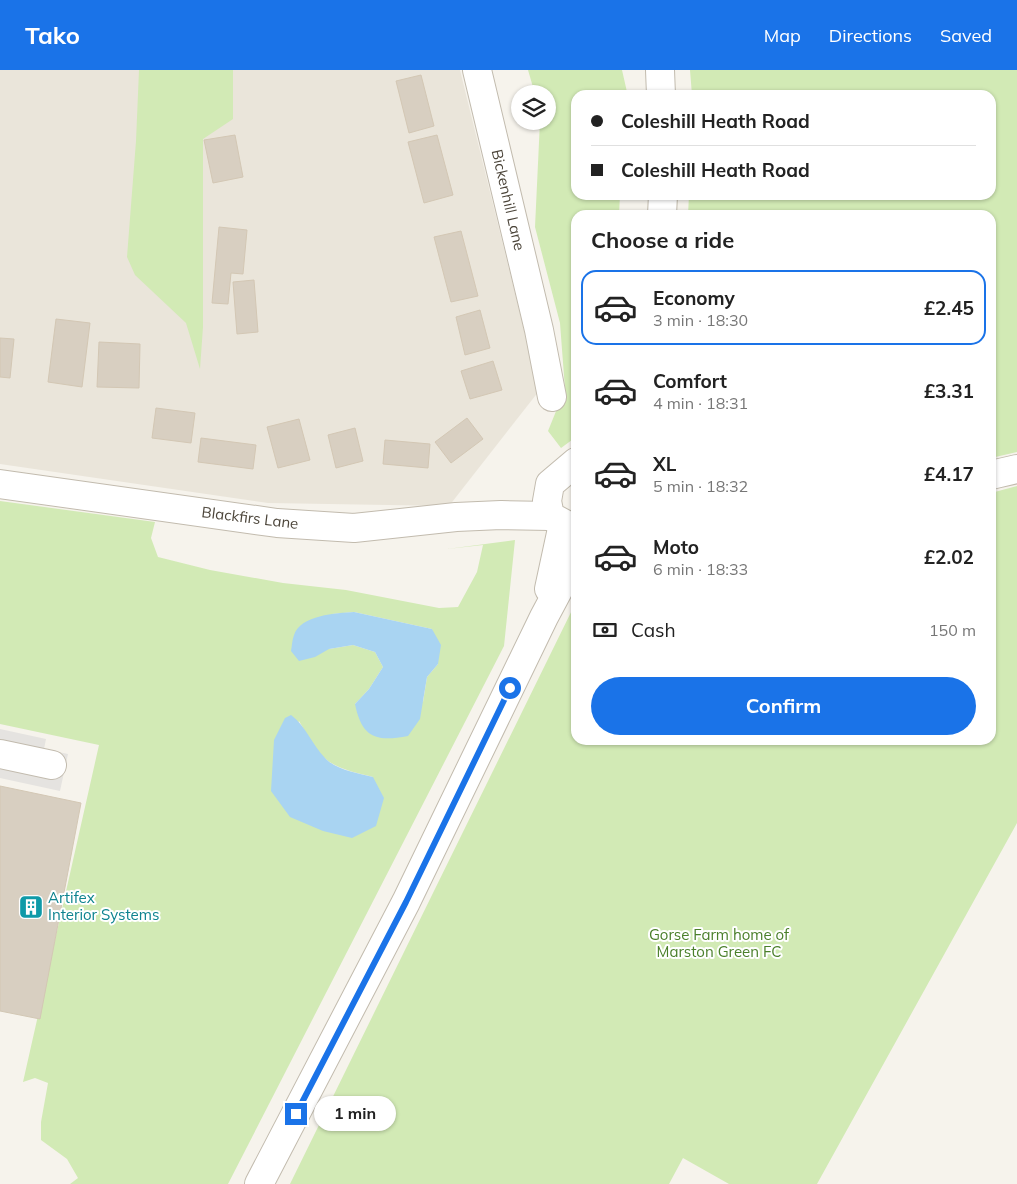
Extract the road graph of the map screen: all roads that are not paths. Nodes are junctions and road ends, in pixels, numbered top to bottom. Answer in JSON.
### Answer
{"nodes":[{"id":1,"x":477,"y":70,"type":"edge"},
{"id":2,"x":660,"y":70,"type":"edge"},
{"id":3,"x":662,"y":90,"type":"edge"},
{"id":4,"x":552,"y":397,"type":"dead end"},
{"id":5,"x":571,"y":466,"type":"edge"},
{"id":6,"x":1017,"y":469,"type":"edge"},
{"id":7,"x":996,"y":474,"type":"edge"},
{"id":8,"x":0,"y":484,"type":"edge"},
{"id":9,"x":550,"y":484,"type":"junction"},
{"id":10,"x":501,"y":515,"type":"junction"},
{"id":11,"x":563,"y":523,"type":"edge"},
{"id":12,"x":571,"y":566,"type":"edge"},
{"id":13,"x":544,"y":617,"type":"junction"},
{"id":14,"x":0,"y":754,"type":"edge"},
{"id":15,"x":52,"y":765,"type":"dead end"},
{"id":16,"x":259,"y":1184,"type":"edge"}],
"edges":[{"from":1,"to":4,"type":"street","name":"Bickenhill Lane"},
{"from":2,"to":3,"type":"street"},
{"from":5,"to":9,"type":"street","name":"Blackfirs Lane"},
{"from":6,"to":7,"type":"street"},
{"from":8,"to":10,"type":"street","name":"Blackfirs Lane"},
{"from":9,"to":10,"type":"street","name":"Blackfirs Lane"},
{"from":9,"to":11,"type":"street"},
{"from":10,"to":11,"type":"street","name":"Blackfirs Lane"},
{"from":11,"to":13,"type":"street"},
{"from":12,"to":13,"type":"street"},
{"from":13,"to":16,"type":"street"},
{"from":14,"to":15,"type":"street"}]}
